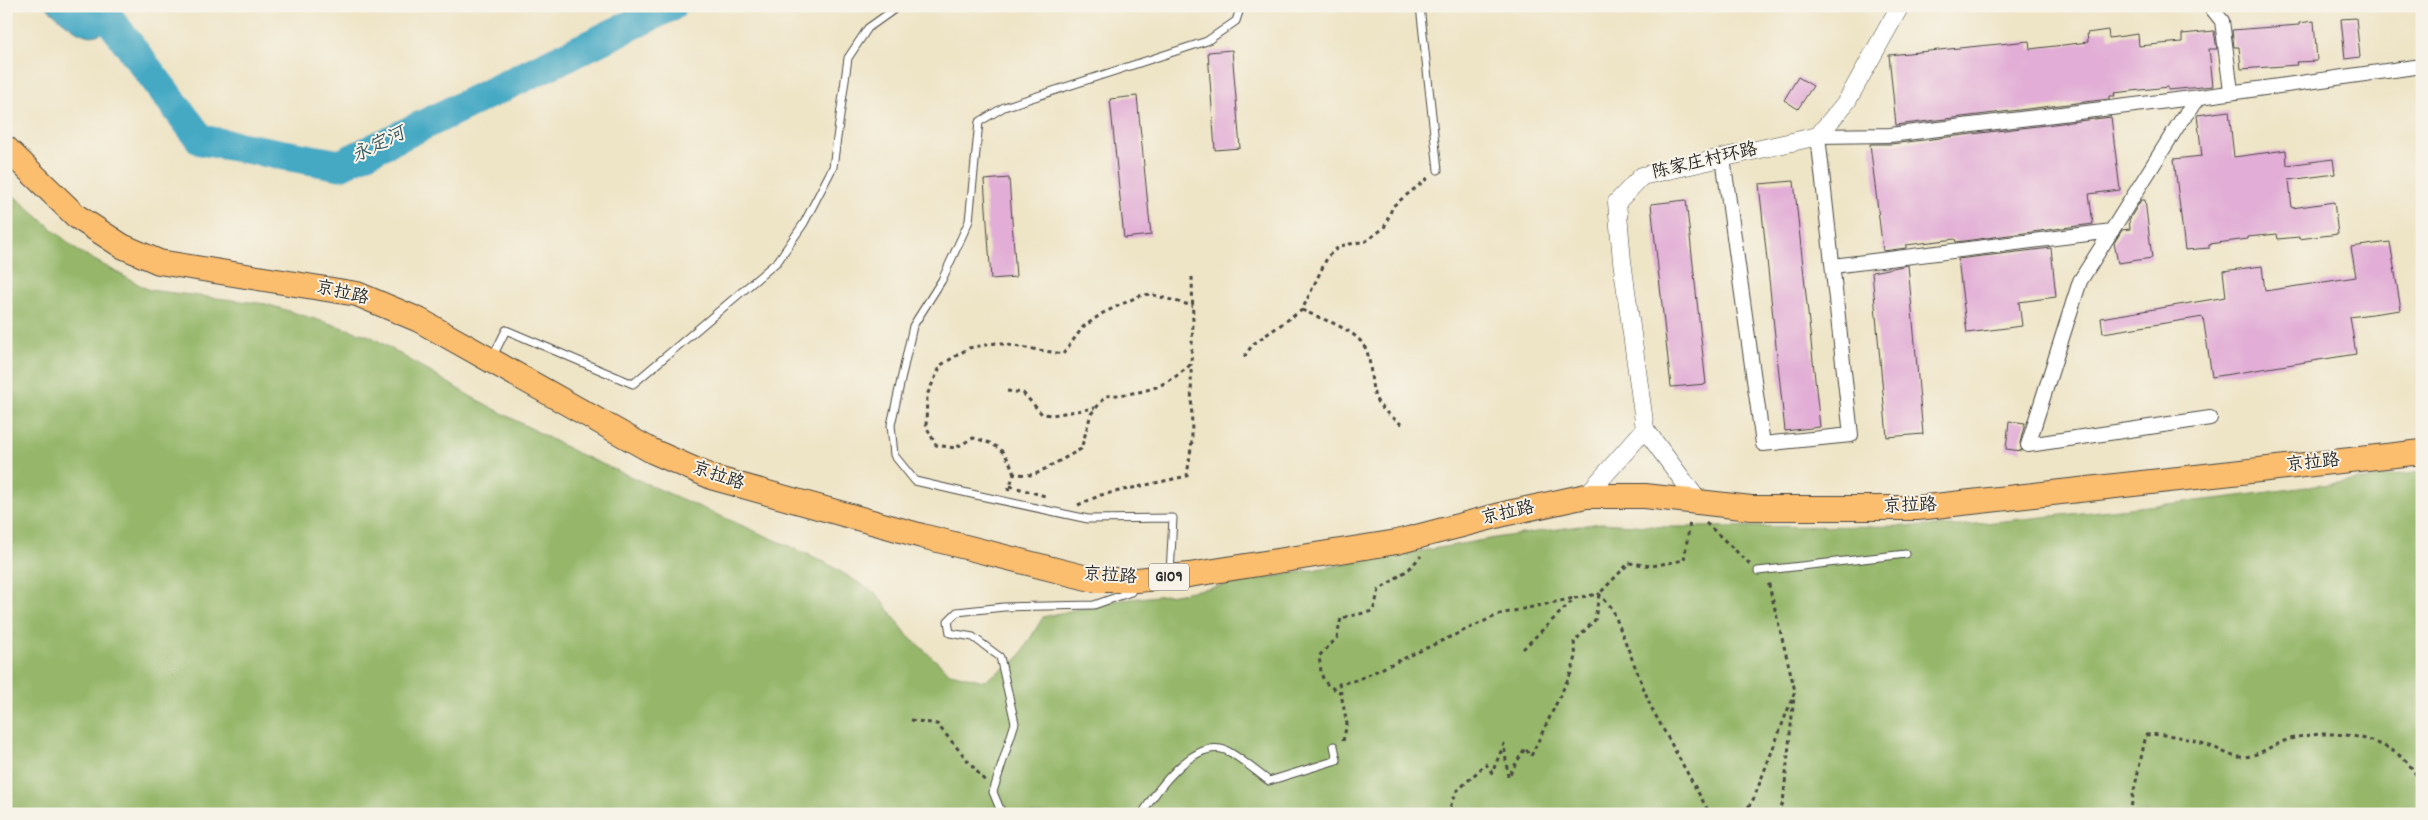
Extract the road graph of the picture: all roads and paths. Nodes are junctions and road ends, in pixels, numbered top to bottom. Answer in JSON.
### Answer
{"nodes":[{"id":1,"x":899,"y":6,"type":"edge"},
{"id":2,"x":1241,"y":6,"type":"edge"},
{"id":3,"x":1420,"y":6,"type":"edge"},
{"id":4,"x":1900,"y":6,"type":"edge"},
{"id":5,"x":2210,"y":6,"type":"edge"},
{"id":6,"x":2422,"y":66,"type":"edge"},
{"id":7,"x":2231,"y":91,"type":"junction"},
{"id":8,"x":2200,"y":97,"type":"junction"},
{"id":9,"x":1818,"y":136,"type":"junction"},
{"id":10,"x":6,"y":148,"type":"edge"},
{"id":11,"x":1723,"y":158,"type":"junction"},
{"id":12,"x":1438,"y":170,"type":"joint"},
{"id":13,"x":2112,"y":231,"type":"junction"},
{"id":14,"x":1833,"y":266,"type":"junction"},
{"id":15,"x":1192,"y":277,"type":"dead end"},
{"id":16,"x":1193,"y":306,"type":"junction"},
{"id":17,"x":1302,"y":310,"type":"junction"},
{"id":18,"x":1244,"y":357,"type":"dead end"},
{"id":19,"x":491,"y":360,"type":"junction"},
{"id":20,"x":1191,"y":364,"type":"junction"},
{"id":21,"x":1007,"y":391,"type":"dead end"},
{"id":22,"x":1096,"y":408,"type":"junction"},
{"id":23,"x":2210,"y":418,"type":"dead end"},
{"id":24,"x":1402,"y":425,"type":"dead end"},
{"id":25,"x":1645,"y":429,"type":"junction"},
{"id":26,"x":2422,"y":452,"type":"edge"},
{"id":27,"x":1014,"y":474,"type":"junction"},
{"id":28,"x":1010,"y":486,"type":"junction"},
{"id":29,"x":1586,"y":496,"type":"junction"},
{"id":30,"x":1053,"y":498,"type":"dead end"},
{"id":31,"x":1005,"y":501,"type":"junction"},
{"id":32,"x":1690,"y":501,"type":"junction"},
{"id":33,"x":1070,"y":502,"type":"dead end"},
{"id":34,"x":1906,"y":554,"type":"dead end"},
{"id":35,"x":1422,"y":556,"type":"dead end"},
{"id":36,"x":1758,"y":571,"type":"junction"},
{"id":37,"x":1170,"y":577,"type":"junction"},
{"id":38,"x":1137,"y":580,"type":"junction"},
{"id":39,"x":1599,"y":594,"type":"junction"},
{"id":40,"x":1575,"y":598,"type":"junction"},
{"id":41,"x":1523,"y":649,"type":"dead end"},
{"id":42,"x":1795,"y":690,"type":"junction"},
{"id":43,"x":1342,"y":693,"type":"junction"},
{"id":44,"x":911,"y":720,"type":"dead end"},
{"id":45,"x":1334,"y":746,"type":"joint"},
{"id":46,"x":2422,"y":782,"type":"edge"},
{"id":47,"x":993,"y":792,"type":"junction"},
{"id":48,"x":1002,"y":814,"type":"edge"},
{"id":49,"x":1142,"y":814,"type":"edge"},
{"id":50,"x":1447,"y":814,"type":"edge"},
{"id":51,"x":1710,"y":814,"type":"edge"},
{"id":52,"x":1744,"y":814,"type":"edge"},
{"id":53,"x":1778,"y":814,"type":"edge"},
{"id":54,"x":2131,"y":814,"type":"edge"}],
"edges":[{"from":1,"to":19,"type":"lane"},
{"from":2,"to":31,"type":"lane"},
{"from":3,"to":12,"type":"lane"},
{"from":4,"to":9,"type":"street"},
{"from":5,"to":7,"type":"street"},
{"from":6,"to":7,"type":"street"},
{"from":7,"to":8,"type":"street"},
{"from":8,"to":9,"type":"street"},
{"from":8,"to":13,"type":"street"},
{"from":9,"to":11,"type":"street","name":"陈家庄村环路"},
{"from":9,"to":14,"type":"street"},
{"from":10,"to":19,"type":"highway","name":"京拉路","number":"G109"},
{"from":11,"to":14,"type":"street"},
{"from":11,"to":25,"type":"street","name":"陈家庄村环路"},
{"from":12,"to":17,"type":"path"},
{"from":13,"to":14,"type":"street"},
{"from":13,"to":23,"type":"street"},
{"from":15,"to":16,"type":"path"},
{"from":16,"to":20,"type":"path"},
{"from":16,"to":27,"type":"path"},
{"from":17,"to":18,"type":"path"},
{"from":17,"to":24,"type":"path"},
{"from":19,"to":38,"type":"highway","name":"京拉路","number":"G109"},
{"from":20,"to":22,"type":"path"},
{"from":20,"to":33,"type":"path"},
{"from":21,"to":22,"type":"path"},
{"from":22,"to":27,"type":"path"},
{"from":25,"to":29,"type":"street"},
{"from":25,"to":32,"type":"street"},
{"from":26,"to":32,"type":"highway","name":"京拉路","number":"G109"},
{"from":27,"to":28,"type":"path"},
{"from":28,"to":30,"type":"path"},
{"from":28,"to":31,"type":"path"},
{"from":29,"to":32,"type":"highway","name":"京拉路","number":"G109"},
{"from":29,"to":37,"type":"highway","name":"京拉路","number":"G109"},
{"from":31,"to":37,"type":"lane"},
{"from":32,"to":36,"type":"path"},
{"from":32,"to":39,"type":"path"},
{"from":34,"to":36,"type":"lane"},
{"from":35,"to":43,"type":"path"},
{"from":36,"to":42,"type":"path"},
{"from":37,"to":38,"type":"highway","name":"京拉路","number":"G109"},
{"from":38,"to":47,"type":"lane"},
{"from":39,"to":40,"type":"path"},
{"from":39,"to":50,"type":"path"},
{"from":39,"to":51,"type":"path"},
{"from":40,"to":41,"type":"path"},
{"from":40,"to":43,"type":"path"},
{"from":42,"to":52,"type":"path"},
{"from":42,"to":53,"type":"path"},
{"from":43,"to":45,"type":"path"},
{"from":44,"to":47,"type":"path"},
{"from":45,"to":49,"type":"lane"},
{"from":46,"to":54,"type":"path"},
{"from":47,"to":48,"type":"lane"}]}
